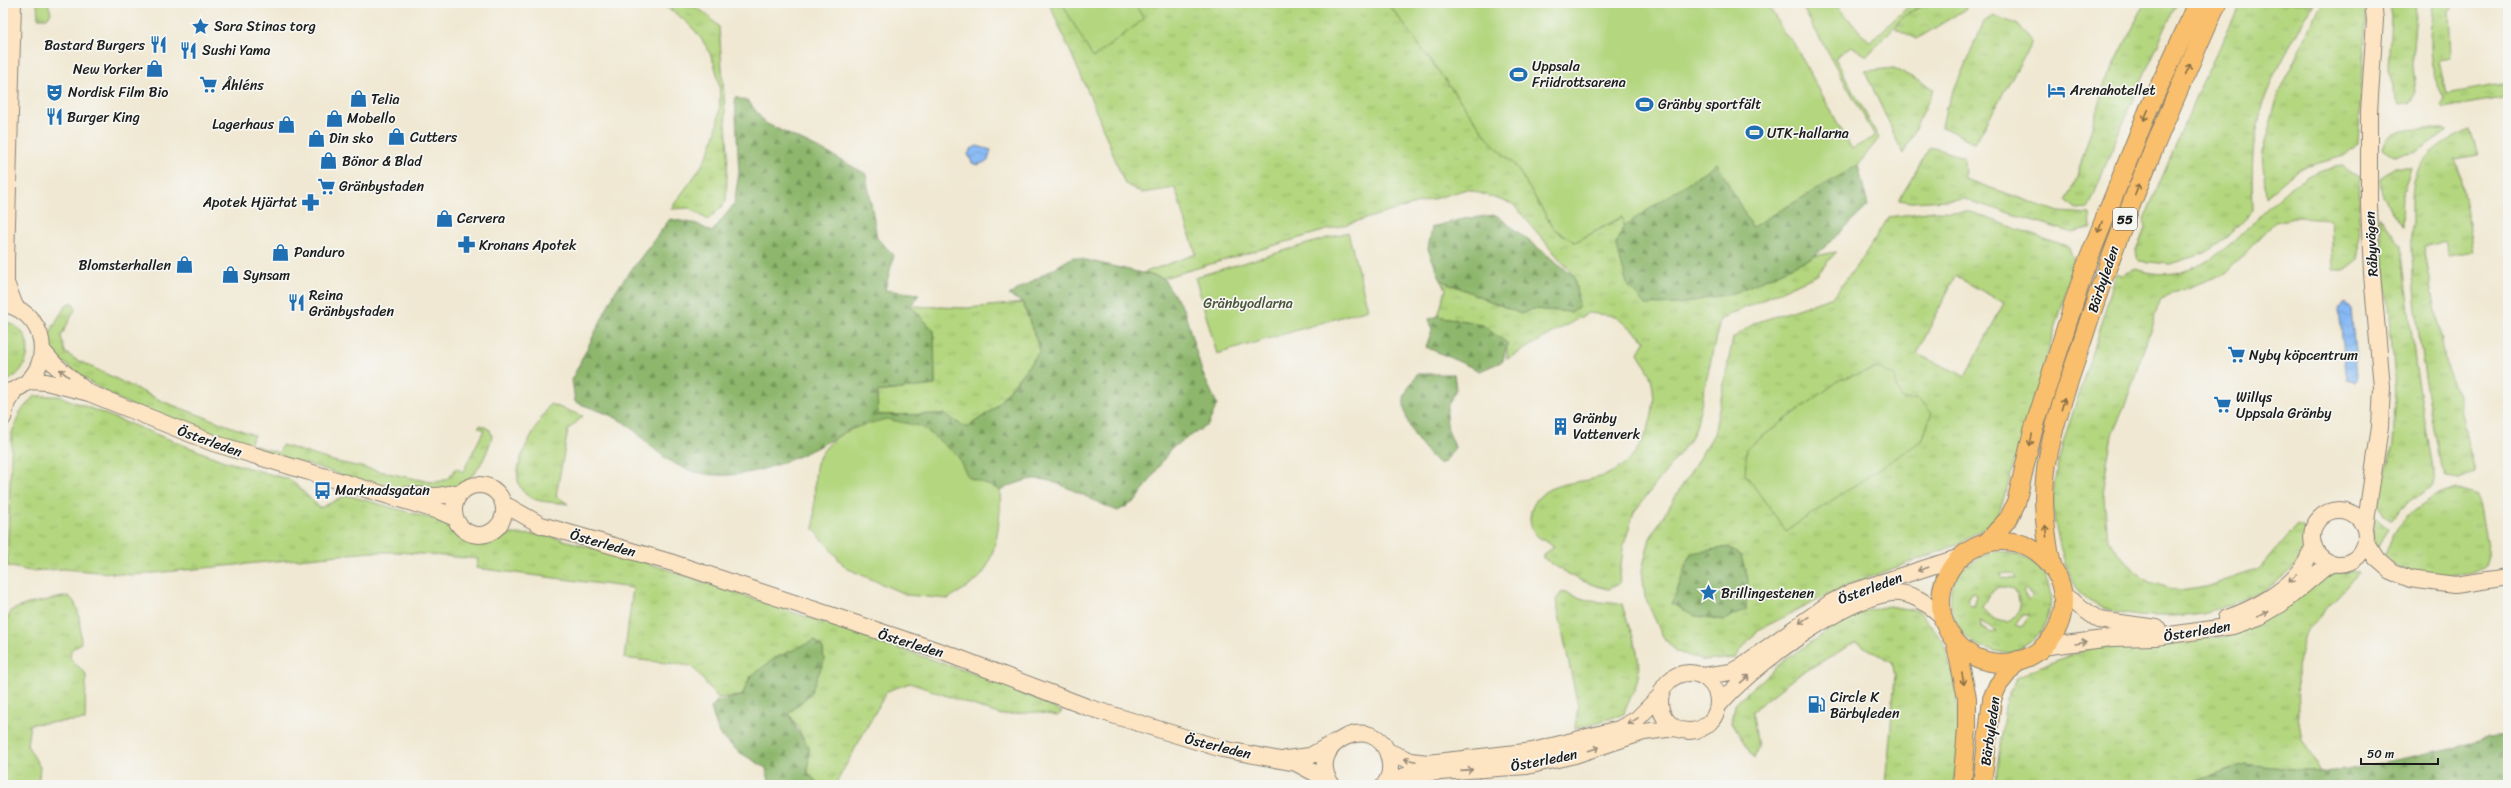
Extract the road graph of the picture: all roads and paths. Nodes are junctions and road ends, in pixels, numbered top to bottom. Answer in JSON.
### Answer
{"nodes":[{"id":1,"x":13,"y":3,"type":"edge"},
{"id":2,"x":2198,"y":3,"type":"edge"},
{"id":3,"x":2217,"y":3,"type":"edge"},
{"id":4,"x":2373,"y":3,"type":"edge"},
{"id":5,"x":9,"y":305,"type":"edge"},
{"id":6,"x":42,"y":350,"type":"junction"},
{"id":7,"x":28,"y":381,"type":"junction"},
{"id":8,"x":9,"y":391,"type":"edge"},
{"id":9,"x":88,"y":393,"type":"junction"},
{"id":10,"x":3,"y":418,"type":"edge"},
{"id":11,"x":334,"y":480,"type":"junction"},
{"id":12,"x":2370,"y":484,"type":"junction"},
{"id":13,"x":462,"y":492,"type":"junction"},
{"id":14,"x":504,"y":504,"type":"junction"},
{"id":15,"x":2344,"y":510,"type":"junction"},
{"id":16,"x":456,"y":518,"type":"junction"},
{"id":17,"x":541,"y":525,"type":"junction"},
{"id":18,"x":498,"y":527,"type":"junction"},
{"id":19,"x":2366,"y":536,"type":"junction"},
{"id":20,"x":1987,"y":542,"type":"junction"},
{"id":21,"x":2314,"y":546,"type":"junction"},
{"id":22,"x":1960,"y":557,"type":"junction"},
{"id":23,"x":2352,"y":561,"type":"junction"},
{"id":24,"x":2333,"y":563,"type":"junction"},
{"id":25,"x":2053,"y":569,"type":"junction"},
{"id":26,"x":2390,"y":571,"type":"junction"},
{"id":27,"x":2508,"y":577,"type":"edge"},
{"id":28,"x":2062,"y":594,"type":"junction"},
{"id":29,"x":1942,"y":616,"type":"junction"},
{"id":30,"x":1955,"y":641,"type":"junction"},
{"id":31,"x":2042,"y":647,"type":"junction"},
{"id":32,"x":2018,"y":660,"type":"junction"},
{"id":33,"x":1703,"y":676,"type":"junction"},
{"id":34,"x":1661,"y":695,"type":"junction"},
{"id":35,"x":1718,"y":706,"type":"junction"},
{"id":36,"x":1675,"y":728,"type":"junction"},
{"id":37,"x":1335,"y":742,"type":"junction"},
{"id":38,"x":1387,"y":752,"type":"junction"},
{"id":39,"x":1282,"y":760,"type":"junction"},
{"id":40,"x":1330,"y":783,"type":"edge"},
{"id":41,"x":1386,"y":783,"type":"edge"},
{"id":42,"x":1962,"y":785,"type":"edge"},
{"id":43,"x":1982,"y":785,"type":"edge"}],
"edges":[{"from":1,"to":5,"type":"main road"},
{"from":2,"to":20,"type":"main road","name":"Bärbyleden","number":"55","one_way":true},
{"from":25,"to":3,"type":"main road","name":"Bärbyleden","number":"55","one_way":true},
{"from":4,"to":12,"type":"main road","name":"Råbyvägen"},
{"from":5,"to":6,"type":"main road"},
{"from":6,"to":7,"type":"main road"},
{"from":9,"to":6,"type":"main road","name":"Österleden","one_way":true},
{"from":7,"to":8,"type":"main road"},
{"from":7,"to":9,"type":"main road","name":"Österleden"},
{"from":8,"to":10,"type":"main road"},
{"from":9,"to":11,"type":"main road","name":"Österleden"},
{"from":11,"to":13,"type":"main road","name":"Österleden"},
{"from":11,"to":16,"type":"main road","name":"Österleden"},
{"from":12,"to":15,"type":"main road"},
{"from":12,"to":19,"type":"main road","name":"Råbyvägen"},
{"from":13,"to":14,"type":"main road"},
{"from":13,"to":16,"type":"main road"},
{"from":14,"to":17,"type":"main road","name":"Österleden"},
{"from":14,"to":18,"type":"main road"},
{"from":15,"to":19,"type":"main road"},
{"from":15,"to":21,"type":"main road"},
{"from":16,"to":18,"type":"main road"},
{"from":17,"to":18,"type":"main road","name":"Österleden"},
{"from":17,"to":39,"type":"main road","name":"Österleden"},
{"from":19,"to":23,"type":"main road"},
{"from":19,"to":26,"type":"main road"},
{"from":20,"to":22,"type":"main road"},
{"from":20,"to":25,"type":"main road"},
{"from":21,"to":24,"type":"main road"},
{"from":21,"to":28,"type":"main road","name":"Österleden","one_way":true},
{"from":22,"to":29,"type":"main road"},
{"from":22,"to":33,"type":"main road","name":"Österleden","one_way":true},
{"from":23,"to":24,"type":"main road"},
{"from":23,"to":26,"type":"main road"},
{"from":31,"to":24,"type":"main road","name":"Österleden","one_way":true},
{"from":25,"to":28,"type":"main road"},
{"from":26,"to":27,"type":"main road"},
{"from":28,"to":31,"type":"main road"},
{"from":29,"to":30,"type":"main road"},
{"from":35,"to":29,"type":"main road","name":"Österleden","one_way":true},
{"from":30,"to":32,"type":"main road"},
{"from":30,"to":42,"type":"main road","name":"Bärbyleden","one_way":true},
{"from":31,"to":32,"type":"main road"},
{"from":32,"to":43,"type":"main road","name":"Bärbyleden"},
{"from":33,"to":34,"type":"main road"},
{"from":33,"to":35,"type":"main road"},
{"from":34,"to":36,"type":"main road"},
{"from":34,"to":38,"type":"main road","name":"Österleden","one_way":true},
{"from":35,"to":36,"type":"main road"},
{"from":41,"to":36,"type":"main road","name":"Österleden","one_way":true},
{"from":37,"to":38,"type":"main road","name":"Österleden"},
{"from":37,"to":39,"type":"main road","name":"Österleden"},
{"from":37,"to":40,"type":"main road"},
{"from":38,"to":41,"type":"main road"},
{"from":39,"to":40,"type":"main road","name":"Österleden"}]}
